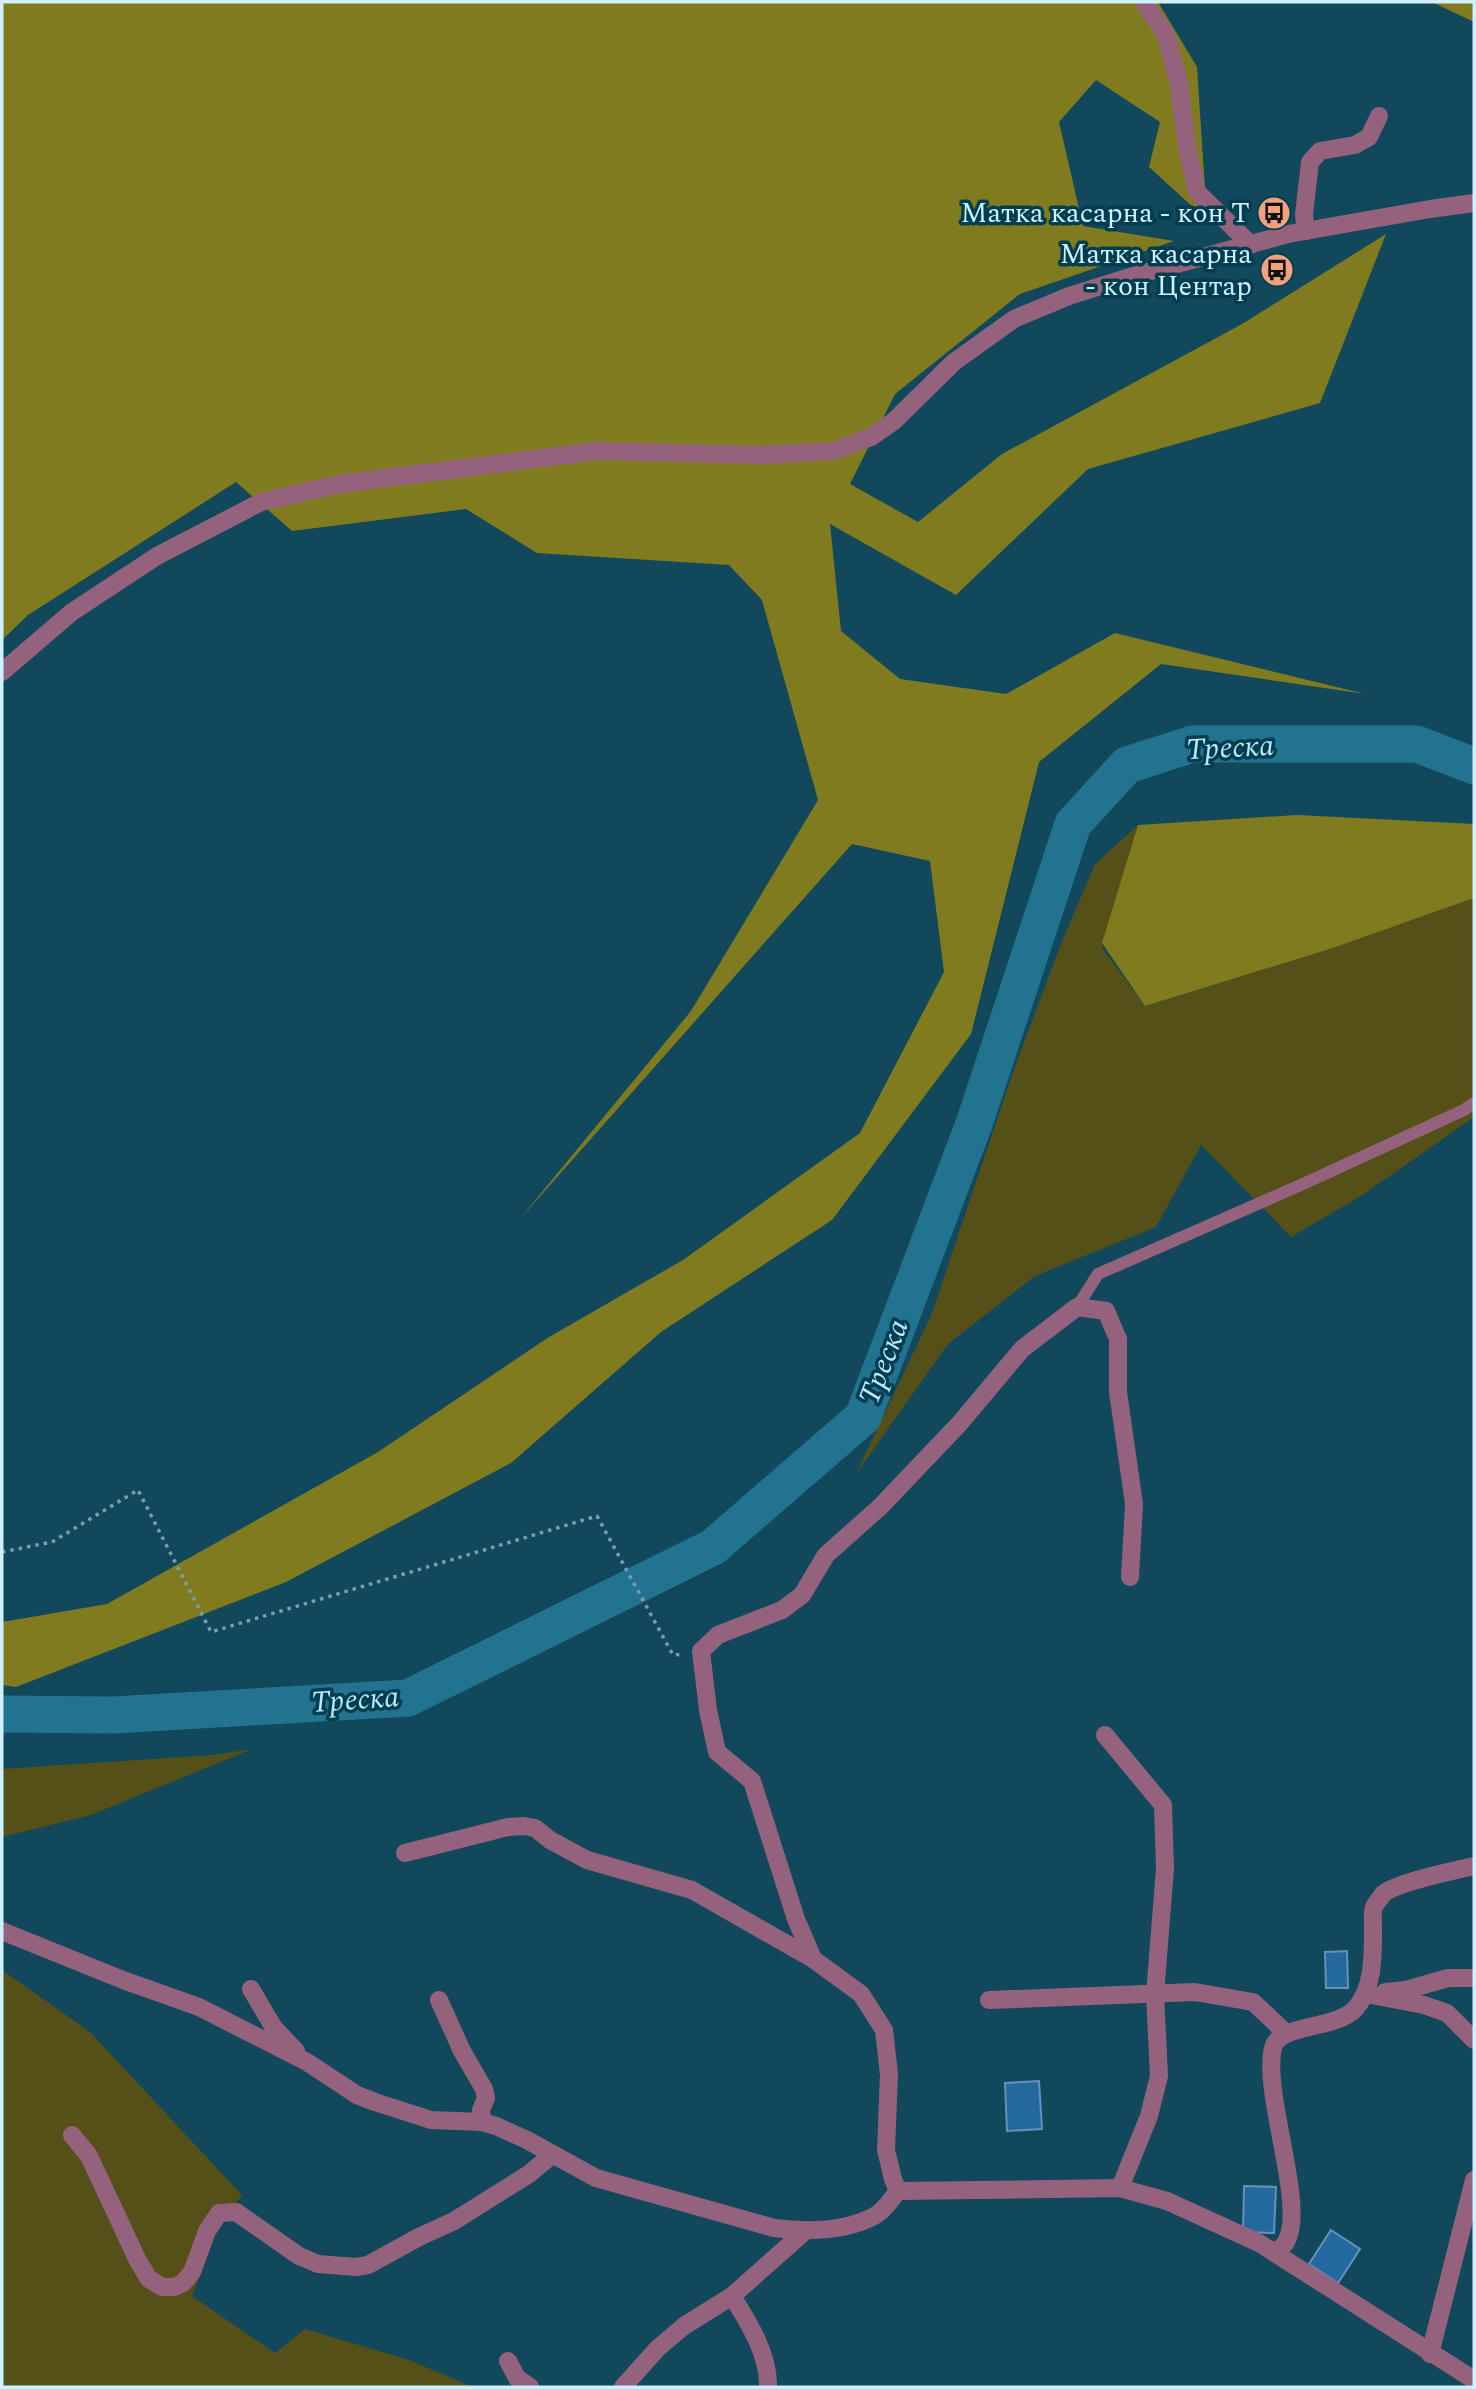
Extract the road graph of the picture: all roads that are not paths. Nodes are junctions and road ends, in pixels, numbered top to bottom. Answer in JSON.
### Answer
{"nodes":[{"id":1,"x":1144,"y":2,"type":"edge"},
{"id":2,"x":1379,"y":116,"type":"dead end"},
{"id":3,"x":1474,"y":203,"type":"edge"},
{"id":4,"x":1306,"y":231,"type":"junction"},
{"id":5,"x":1251,"y":245,"type":"junction"},
{"id":6,"x":2,"y":673,"type":"edge"},
{"id":7,"x":1474,"y":1103,"type":"edge"},
{"id":8,"x":1077,"y":1307,"type":"junction"},
{"id":9,"x":1130,"y":1577,"type":"dead end"},
{"id":10,"x":1105,"y":1735,"type":"dead end"},
{"id":11,"x":405,"y":1853,"type":"dead end"},
{"id":12,"x":1474,"y":1866,"type":"edge"},
{"id":13,"x":2,"y":1931,"type":"edge"},
{"id":14,"x":813,"y":1959,"type":"junction"},
{"id":15,"x":1474,"y":1978,"type":"edge"},
{"id":16,"x":251,"y":1989,"type":"dead end"},
{"id":17,"x":1155,"y":1994,"type":"junction"},
{"id":18,"x":1366,"y":1994,"type":"junction"},
{"id":19,"x":439,"y":2000,"type":"dead end"},
{"id":20,"x":989,"y":2000,"type":"dead end"},
{"id":21,"x":1286,"y":2033,"type":"junction"},
{"id":22,"x":1474,"y":2040,"type":"edge"},
{"id":23,"x":307,"y":2062,"type":"junction"},
{"id":24,"x":482,"y":2122,"type":"junction"},
{"id":25,"x":72,"y":2135,"type":"dead end"},
{"id":26,"x":553,"y":2154,"type":"junction"},
{"id":27,"x":1474,"y":2180,"type":"edge"},
{"id":28,"x":1120,"y":2188,"type":"junction"},
{"id":29,"x":898,"y":2190,"type":"junction"},
{"id":30,"x":804,"y":2232,"type":"junction"},
{"id":31,"x":1275,"y":2253,"type":"junction"},
{"id":32,"x":732,"y":2296,"type":"junction"},
{"id":33,"x":1430,"y":2354,"type":"junction"},
{"id":34,"x":509,"y":2361,"type":"dead end"},
{"id":35,"x":1474,"y":2380,"type":"edge"},
{"id":36,"x":530,"y":2387,"type":"edge"},
{"id":37,"x":623,"y":2387,"type":"edge"},
{"id":38,"x":768,"y":2387,"type":"edge"}],
"edges":[{"from":1,"to":5,"type":"street"},
{"from":2,"to":4,"type":"street"},
{"from":3,"to":4,"type":"street"},
{"from":4,"to":5,"type":"street"},
{"from":5,"to":6,"type":"street"},
{"from":7,"to":8,"type":"lane"},
{"from":8,"to":9,"type":"street"},
{"from":8,"to":14,"type":"street"},
{"from":10,"to":17,"type":"street"},
{"from":11,"to":14,"type":"street"},
{"from":12,"to":18,"type":"street"},
{"from":13,"to":23,"type":"street"},
{"from":14,"to":29,"type":"street"},
{"from":15,"to":18,"type":"street"},
{"from":16,"to":23,"type":"street"},
{"from":17,"to":20,"type":"street"},
{"from":17,"to":21,"type":"street"},
{"from":17,"to":28,"type":"street"},
{"from":18,"to":21,"type":"street"},
{"from":18,"to":22,"type":"street"},
{"from":19,"to":24,"type":"street"},
{"from":21,"to":31,"type":"street"},
{"from":23,"to":24,"type":"street"},
{"from":24,"to":26,"type":"street"},
{"from":25,"to":26,"type":"street"},
{"from":26,"to":30,"type":"street"},
{"from":27,"to":33,"type":"street"},
{"from":28,"to":29,"type":"street"},
{"from":28,"to":31,"type":"street"},
{"from":29,"to":30,"type":"street"},
{"from":30,"to":32,"type":"street"},
{"from":31,"to":33,"type":"street"},
{"from":32,"to":37,"type":"street"},
{"from":32,"to":38,"type":"street"},
{"from":33,"to":35,"type":"street"},
{"from":34,"to":36,"type":"street"}]}
